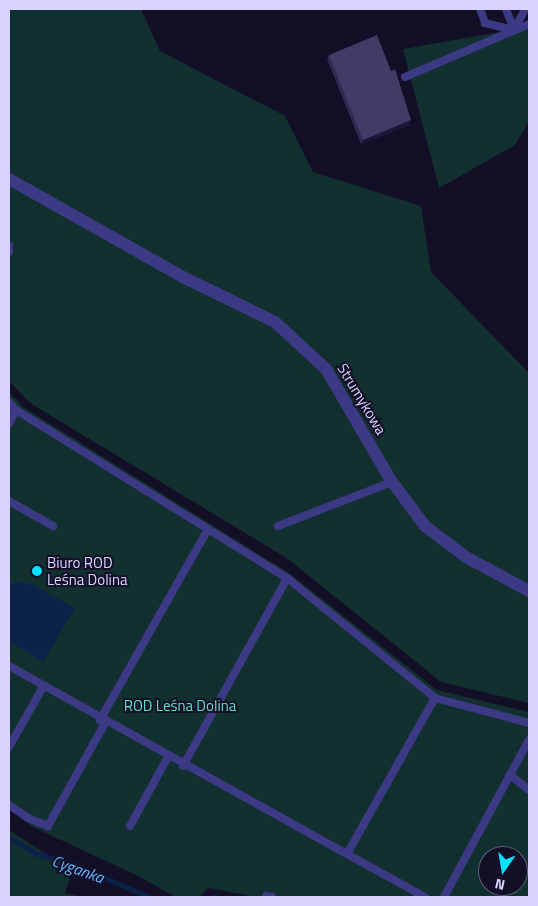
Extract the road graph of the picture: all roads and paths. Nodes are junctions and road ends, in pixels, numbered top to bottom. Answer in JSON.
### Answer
{"nodes":[{"id":1,"x":480,"y":9,"type":"edge"},
{"id":2,"x":506,"y":9,"type":"edge"},
{"id":3,"x":524,"y":9,"type":"edge"},
{"id":4,"x":529,"y":24,"type":"edge"},
{"id":5,"x":514,"y":30,"type":"junction"},
{"id":6,"x":405,"y":77,"type":"dead end"},
{"id":7,"x":9,"y":179,"type":"edge"},
{"id":8,"x":9,"y":246,"type":"edge"},
{"id":9,"x":9,"y":252,"type":"edge"},
{"id":10,"x":9,"y":402,"type":"edge"},
{"id":11,"x":16,"y":410,"type":"junction"},
{"id":12,"x":9,"y":424,"type":"edge"},
{"id":13,"x":392,"y":482,"type":"junction"},
{"id":14,"x":9,"y":501,"type":"edge"},
{"id":15,"x":53,"y":526,"type":"dead end"},
{"id":16,"x":278,"y":526,"type":"dead end"},
{"id":17,"x":208,"y":529,"type":"junction"},
{"id":18,"x":287,"y":578,"type":"junction"},
{"id":19,"x":529,"y":591,"type":"edge"},
{"id":20,"x":9,"y":666,"type":"edge"},
{"id":21,"x":43,"y":686,"type":"junction"},
{"id":22,"x":435,"y":698,"type":"junction"},
{"id":23,"x":103,"y":721,"type":"junction"},
{"id":24,"x":529,"y":722,"type":"edge"},
{"id":25,"x":529,"y":740,"type":"edge"},
{"id":26,"x":9,"y":747,"type":"edge"},
{"id":27,"x":168,"y":757,"type":"junction"},
{"id":28,"x":183,"y":766,"type":"junction"},
{"id":29,"x":510,"y":775,"type":"junction"},
{"id":30,"x":529,"y":790,"type":"edge"},
{"id":31,"x":9,"y":805,"type":"edge"},
{"id":32,"x":130,"y":826,"type":"dead end"},
{"id":33,"x":347,"y":854,"type":"junction"},
{"id":34,"x":425,"y":897,"type":"edge"},
{"id":35,"x":444,"y":897,"type":"edge"}],
"edges":[{"from":1,"to":5,"type":"lane"},
{"from":2,"to":5,"type":"lane"},
{"from":3,"to":5,"type":"lane"},
{"from":4,"to":5,"type":"lane"},
{"from":5,"to":6,"type":"lane"},
{"from":7,"to":13,"type":"street","name":"Strumykowa"},
{"from":8,"to":9,"type":"lane"},
{"from":10,"to":11,"type":"lane"},
{"from":11,"to":12,"type":"lane"},
{"from":11,"to":17,"type":"lane"},
{"from":13,"to":16,"type":"lane"},
{"from":13,"to":19,"type":"street","name":"Strumykowa"},
{"from":14,"to":15,"type":"lane"},
{"from":17,"to":18,"type":"lane"},
{"from":17,"to":23,"type":"lane"},
{"from":18,"to":22,"type":"lane"},
{"from":18,"to":28,"type":"lane"},
{"from":20,"to":21,"type":"lane"},
{"from":21,"to":23,"type":"lane"},
{"from":21,"to":26,"type":"lane"},
{"from":22,"to":24,"type":"lane"},
{"from":22,"to":33,"type":"lane"},
{"from":23,"to":27,"type":"lane"},
{"from":23,"to":31,"type":"lane"},
{"from":25,"to":29,"type":"lane"},
{"from":27,"to":28,"type":"lane"},
{"from":27,"to":32,"type":"lane"},
{"from":28,"to":33,"type":"lane"},
{"from":29,"to":30,"type":"lane"},
{"from":29,"to":35,"type":"lane"},
{"from":33,"to":34,"type":"lane"}]}
